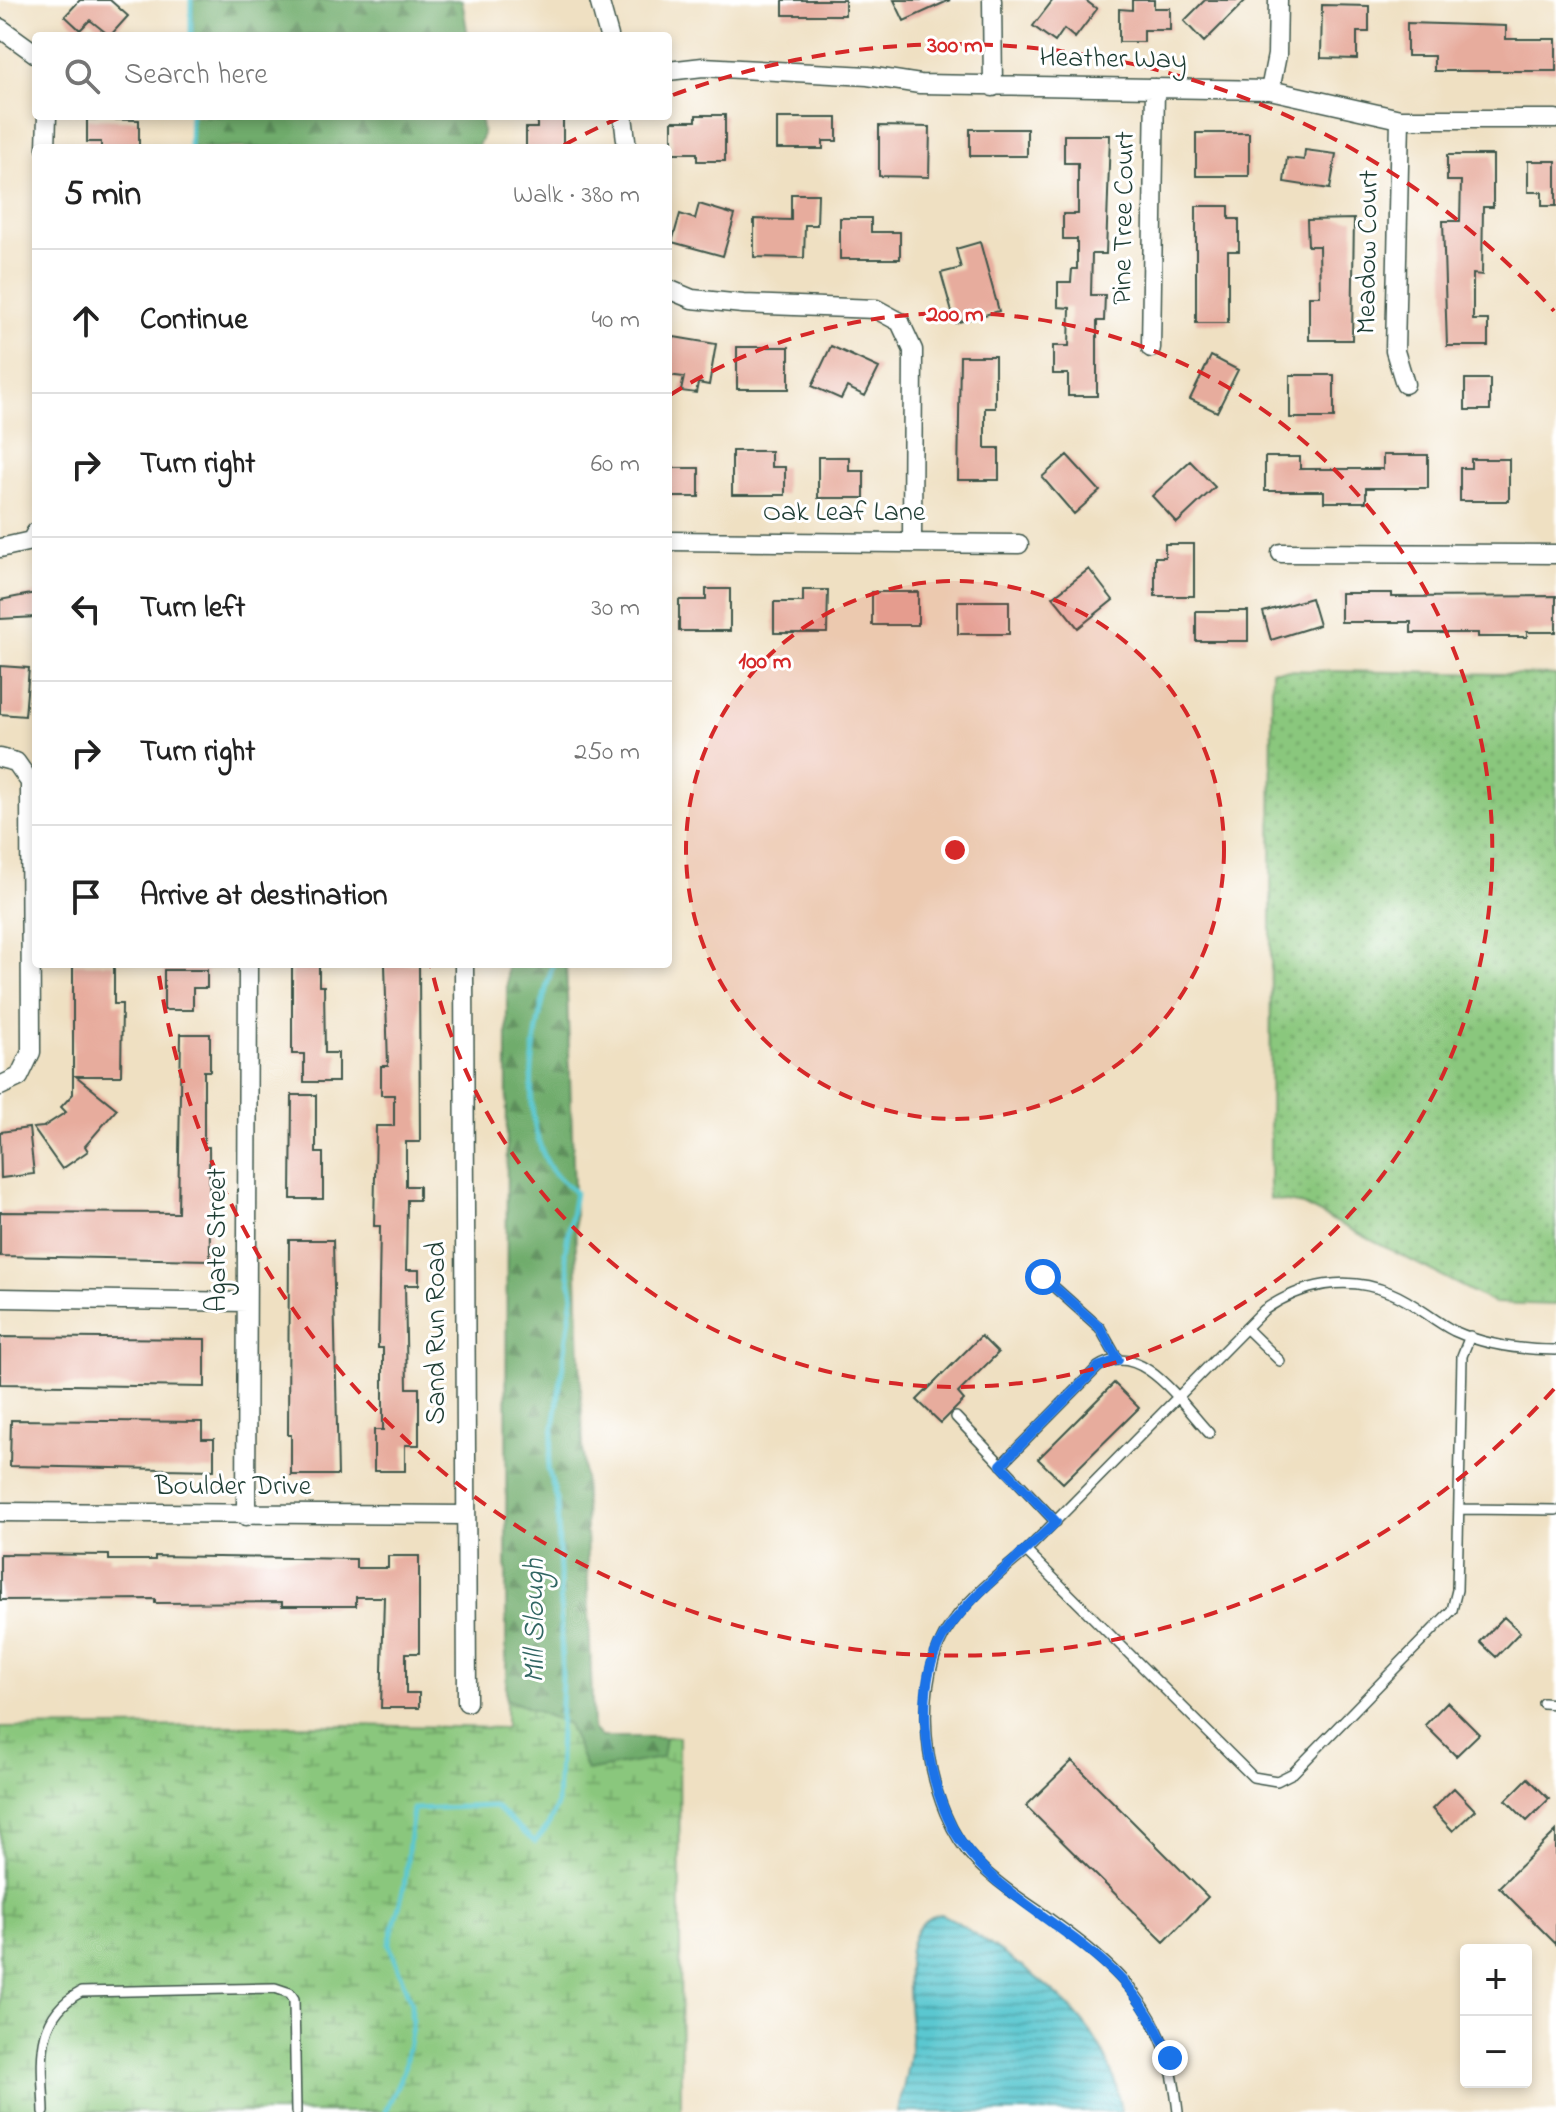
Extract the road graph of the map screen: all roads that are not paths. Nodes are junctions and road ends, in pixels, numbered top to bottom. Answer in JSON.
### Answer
{"nodes":[{"id":1,"x":599,"y":0,"type":"edge"},
{"id":2,"x":992,"y":0,"type":"edge"},
{"id":3,"x":1278,"y":0,"type":"edge"},
{"id":4,"x":0,"y":28,"type":"edge"},
{"id":5,"x":608,"y":32,"type":"edge"},
{"id":6,"x":32,"y":51,"type":"edge"},
{"id":7,"x":672,"y":71,"type":"edge"},
{"id":8,"x":993,"y":87,"type":"junction"},
{"id":9,"x":1155,"y":88,"type":"junction"},
{"id":10,"x":1270,"y":90,"type":"junction"},
{"id":11,"x":1400,"y":119,"type":"junction"},
{"id":12,"x":1556,"y":119,"type":"edge"},
{"id":13,"x":47,"y":120,"type":"edge"},
{"id":14,"x":624,"y":120,"type":"edge"},
{"id":15,"x":46,"y":144,"type":"edge"},
{"id":16,"x":626,"y":144,"type":"edge"},
{"id":17,"x":672,"y":291,"type":"edge"},
{"id":18,"x":1151,"y":348,"type":"dead end"},
{"id":19,"x":1405,"y":384,"type":"dead end"},
{"id":20,"x":32,"y":537,"type":"edge"},
{"id":21,"x":672,"y":541,"type":"edge"},
{"id":22,"x":912,"y":541,"type":"junction"},
{"id":23,"x":1019,"y":544,"type":"dead end"},
{"id":24,"x":0,"y":548,"type":"edge"},
{"id":25,"x":1281,"y":553,"type":"dead end"},
{"id":26,"x":1556,"y":554,"type":"edge"},
{"id":27,"x":0,"y":758,"type":"edge"},
{"id":28,"x":248,"y":968,"type":"edge"},
{"id":29,"x":464,"y":968,"type":"edge"},
{"id":30,"x":0,"y":1086,"type":"edge"},
{"id":31,"x":1043,"y":1277,"type":"dead end"},
{"id":32,"x":0,"y":1298,"type":"edge"},
{"id":33,"x":246,"y":1302,"type":"junction"},
{"id":34,"x":1246,"y":1328,"type":"junction"},
{"id":35,"x":1470,"y":1336,"type":"junction"},
{"id":36,"x":1556,"y":1350,"type":"edge"},
{"id":37,"x":1118,"y":1360,"type":"junction"},
{"id":38,"x":1280,"y":1361,"type":"dead end"},
{"id":39,"x":1177,"y":1399,"type":"junction"},
{"id":40,"x":956,"y":1417,"type":"dead end"},
{"id":41,"x":1209,"y":1433,"type":"dead end"},
{"id":42,"x":1001,"y":1465,"type":"junction"},
{"id":43,"x":1459,"y":1509,"type":"junction"},
{"id":44,"x":1556,"y":1510,"type":"edge"},
{"id":45,"x":0,"y":1512,"type":"edge"},
{"id":46,"x":466,"y":1515,"type":"junction"},
{"id":47,"x":246,"y":1516,"type":"junction"},
{"id":48,"x":1056,"y":1522,"type":"junction"},
{"id":49,"x":1026,"y":1551,"type":"junction"},
{"id":50,"x":467,"y":1702,"type":"dead end"},
{"id":51,"x":1543,"y":1703,"type":"dead end"},
{"id":52,"x":1556,"y":1704,"type":"edge"},
{"id":53,"x":44,"y":2112,"type":"edge"},
{"id":54,"x":296,"y":2112,"type":"edge"},
{"id":55,"x":1178,"y":2112,"type":"edge"}],
"edges":[{"from":1,"to":5,"type":"street"},
{"from":2,"to":8,"type":"street"},
{"from":3,"to":10,"type":"street"},
{"from":4,"to":6,"type":"street"},
{"from":7,"to":8,"type":"street","name":"Heather Way"},
{"from":8,"to":9,"type":"street","name":"Heather Way"},
{"from":9,"to":10,"type":"street","name":"Heather Way"},
{"from":9,"to":18,"type":"street","name":"Pine Tree Court"},
{"from":10,"to":11,"type":"street","name":"Heather Way"},
{"from":11,"to":12,"type":"street","name":"Heather Way"},
{"from":11,"to":19,"type":"street","name":"Meadow Court"},
{"from":13,"to":15,"type":"street"},
{"from":14,"to":16,"type":"street"},
{"from":17,"to":22,"type":"street"},
{"from":20,"to":24,"type":"street"},
{"from":21,"to":22,"type":"street","name":"Oak Leaf Lane"},
{"from":22,"to":23,"type":"street","name":"Oak Leaf Lane"},
{"from":25,"to":26,"type":"street"},
{"from":27,"to":30,"type":"street"},
{"from":28,"to":33,"type":"street","name":"Agate Street"},
{"from":29,"to":46,"type":"street","name":"Sand Run Road"},
{"from":31,"to":37,"type":"lane"},
{"from":32,"to":33,"type":"street"},
{"from":33,"to":47,"type":"street","name":"Agate Street"},
{"from":34,"to":35,"type":"lane"},
{"from":34,"to":38,"type":"lane"},
{"from":34,"to":39,"type":"lane"},
{"from":35,"to":36,"type":"lane"},
{"from":35,"to":43,"type":"lane"},
{"from":37,"to":39,"type":"lane"},
{"from":37,"to":42,"type":"lane"},
{"from":39,"to":41,"type":"lane"},
{"from":39,"to":48,"type":"lane"},
{"from":40,"to":42,"type":"lane"},
{"from":42,"to":48,"type":"lane"},
{"from":43,"to":44,"type":"lane"},
{"from":43,"to":49,"type":"lane"},
{"from":45,"to":47,"type":"street","name":"Boulder Drive"},
{"from":46,"to":47,"type":"street","name":"Boulder Drive"},
{"from":46,"to":50,"type":"street","name":"Sand Run Road"},
{"from":48,"to":49,"type":"lane"},
{"from":49,"to":55,"type":"lane"},
{"from":51,"to":52,"type":"lane"},
{"from":53,"to":54,"type":"lane"}]}
